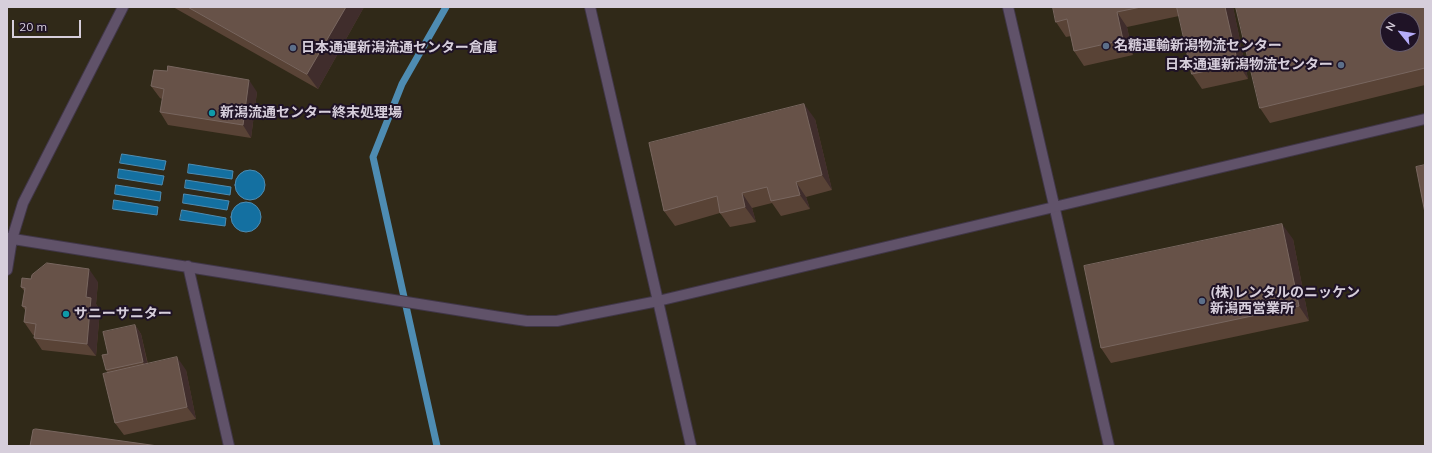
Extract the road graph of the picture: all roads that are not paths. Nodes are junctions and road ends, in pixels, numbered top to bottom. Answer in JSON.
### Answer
{"nodes":[{"id":1,"x":123,"y":7,"type":"edge"},
{"id":2,"x":590,"y":7,"type":"edge"},
{"id":3,"x":1008,"y":7,"type":"edge"},
{"id":4,"x":1425,"y":119,"type":"edge"},
{"id":5,"x":1054,"y":205,"type":"junction"},
{"id":6,"x":10,"y":238,"type":"edge"},
{"id":7,"x":188,"y":266,"type":"junction"},
{"id":8,"x":7,"y":270,"type":"edge"},
{"id":9,"x":658,"y":300,"type":"junction"},
{"id":10,"x":229,"y":446,"type":"edge"},
{"id":11,"x":691,"y":446,"type":"edge"},
{"id":12,"x":1109,"y":446,"type":"edge"}],
"edges":[{"from":1,"to":6,"type":"street"},
{"from":2,"to":9,"type":"street"},
{"from":3,"to":5,"type":"street"},
{"from":4,"to":5,"type":"street"},
{"from":5,"to":9,"type":"street"},
{"from":5,"to":12,"type":"street"},
{"from":6,"to":7,"type":"street"},
{"from":6,"to":8,"type":"street"},
{"from":7,"to":9,"type":"street"},
{"from":7,"to":10,"type":"street"},
{"from":9,"to":11,"type":"street"}]}
